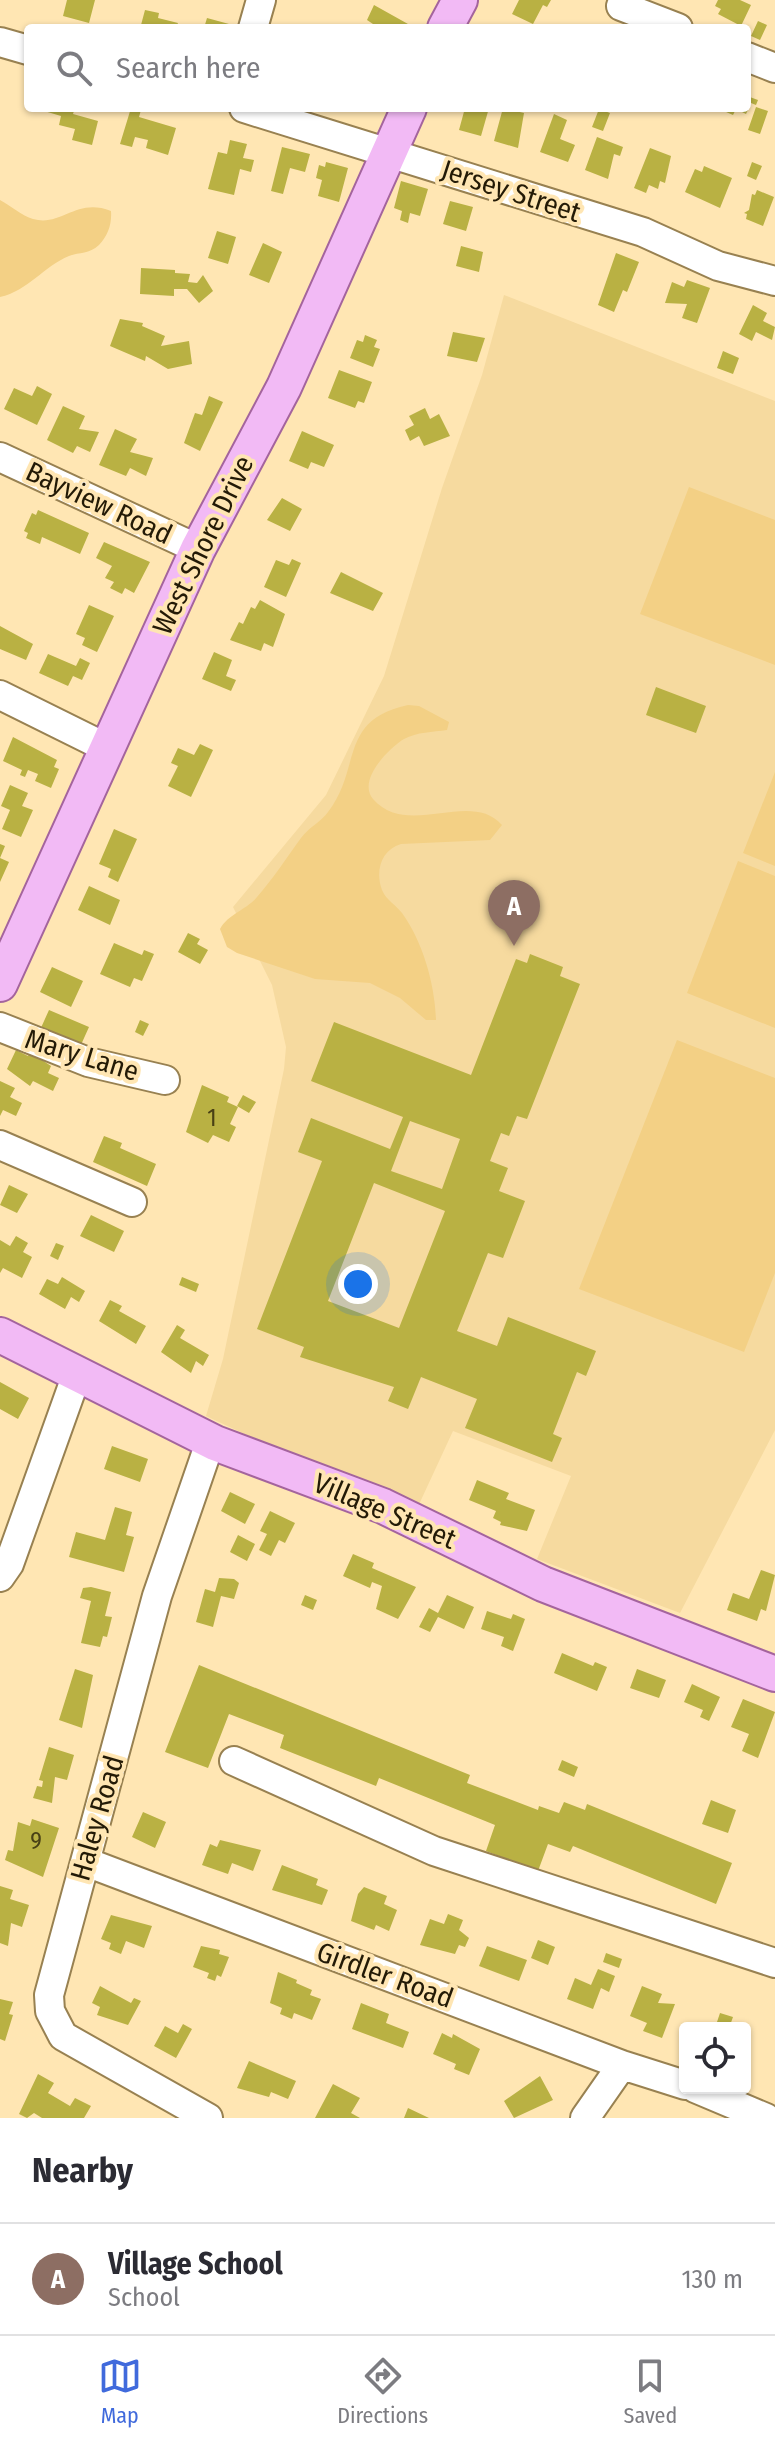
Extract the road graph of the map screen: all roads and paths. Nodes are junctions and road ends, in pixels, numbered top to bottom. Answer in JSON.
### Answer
{"nodes":[{"id":1,"x":261,"y":0,"type":"edge"},
{"id":2,"x":460,"y":0,"type":"edge"},
{"id":3,"x":621,"y":6,"type":"dead end"},
{"id":4,"x":254,"y":24,"type":"edge"},
{"id":5,"x":447,"y":24,"type":"edge"},
{"id":6,"x":668,"y":24,"type":"edge"},
{"id":7,"x":0,"y":42,"type":"edge"},
{"id":8,"x":24,"y":49,"type":"edge"},
{"id":9,"x":751,"y":59,"type":"edge"},
{"id":10,"x":775,"y":68,"type":"edge"},
{"id":11,"x":258,"y":112,"type":"edge"},
{"id":12,"x":407,"y":112,"type":"edge"},
{"id":13,"x":391,"y":151,"type":"junction"},
{"id":14,"x":775,"y":281,"type":"edge"},
{"id":15,"x":0,"y":457,"type":"edge"},
{"id":16,"x":198,"y":549,"type":"junction"},
{"id":17,"x":0,"y":695,"type":"edge"},
{"id":18,"x":107,"y":748,"type":"junction"},
{"id":19,"x":0,"y":984,"type":"edge"},
{"id":20,"x":0,"y":1027,"type":"edge"},
{"id":21,"x":165,"y":1080,"type":"dead end"},
{"id":22,"x":0,"y":1145,"type":"edge"},
{"id":23,"x":132,"y":1202,"type":"dead end"},
{"id":24,"x":0,"y":1335,"type":"edge"},
{"id":25,"x":77,"y":1374,"type":"junction"},
{"id":26,"x":215,"y":1443,"type":"junction"},
{"id":27,"x":0,"y":1577,"type":"edge"},
{"id":28,"x":774,"y":1670,"type":"edge"},
{"id":29,"x":234,"y":1761,"type":"dead end"},
{"id":30,"x":86,"y":1862,"type":"junction"},
{"id":31,"x":775,"y":1963,"type":"edge"},
{"id":32,"x":622,"y":2065,"type":"junction"},
{"id":33,"x":679,"y":2083,"type":"edge"},
{"id":34,"x":709,"y":2094,"type":"edge"},
{"id":35,"x":208,"y":2118,"type":"edge"},
{"id":36,"x":585,"y":2118,"type":"edge"},
{"id":37,"x":766,"y":2118,"type":"edge"}],
"edges":[{"from":1,"to":4,"type":"street"},
{"from":2,"to":5,"type":"main road"},
{"from":3,"to":6,"type":"street"},
{"from":7,"to":8,"type":"street"},
{"from":9,"to":10,"type":"street"},
{"from":11,"to":13,"type":"street","name":"Jersey Street"},
{"from":12,"to":13,"type":"main road","name":"West Shore Drive"},
{"from":13,"to":14,"type":"street","name":"Jersey Street"},
{"from":13,"to":16,"type":"main road","name":"West Shore Drive"},
{"from":15,"to":16,"type":"street","name":"Bayview Road"},
{"from":16,"to":18,"type":"main road","name":"West Shore Drive"},
{"from":17,"to":18,"type":"street"},
{"from":18,"to":19,"type":"main road","name":"West Shore Drive"},
{"from":20,"to":21,"type":"street","name":"Mary Lane"},
{"from":22,"to":23,"type":"street"},
{"from":24,"to":25,"type":"main road","name":"Village Street"},
{"from":25,"to":26,"type":"main road","name":"Village Street"},
{"from":25,"to":27,"type":"street"},
{"from":26,"to":28,"type":"main road","name":"Village Street"},
{"from":26,"to":30,"type":"street","name":"Haley Road"},
{"from":29,"to":31,"type":"street"},
{"from":30,"to":32,"type":"street","name":"Girdler Road"},
{"from":30,"to":35,"type":"street","name":"Haley Road"},
{"from":32,"to":33,"type":"street","name":"Girdler Road"},
{"from":32,"to":36,"type":"street"},
{"from":34,"to":37,"type":"street"}]}
